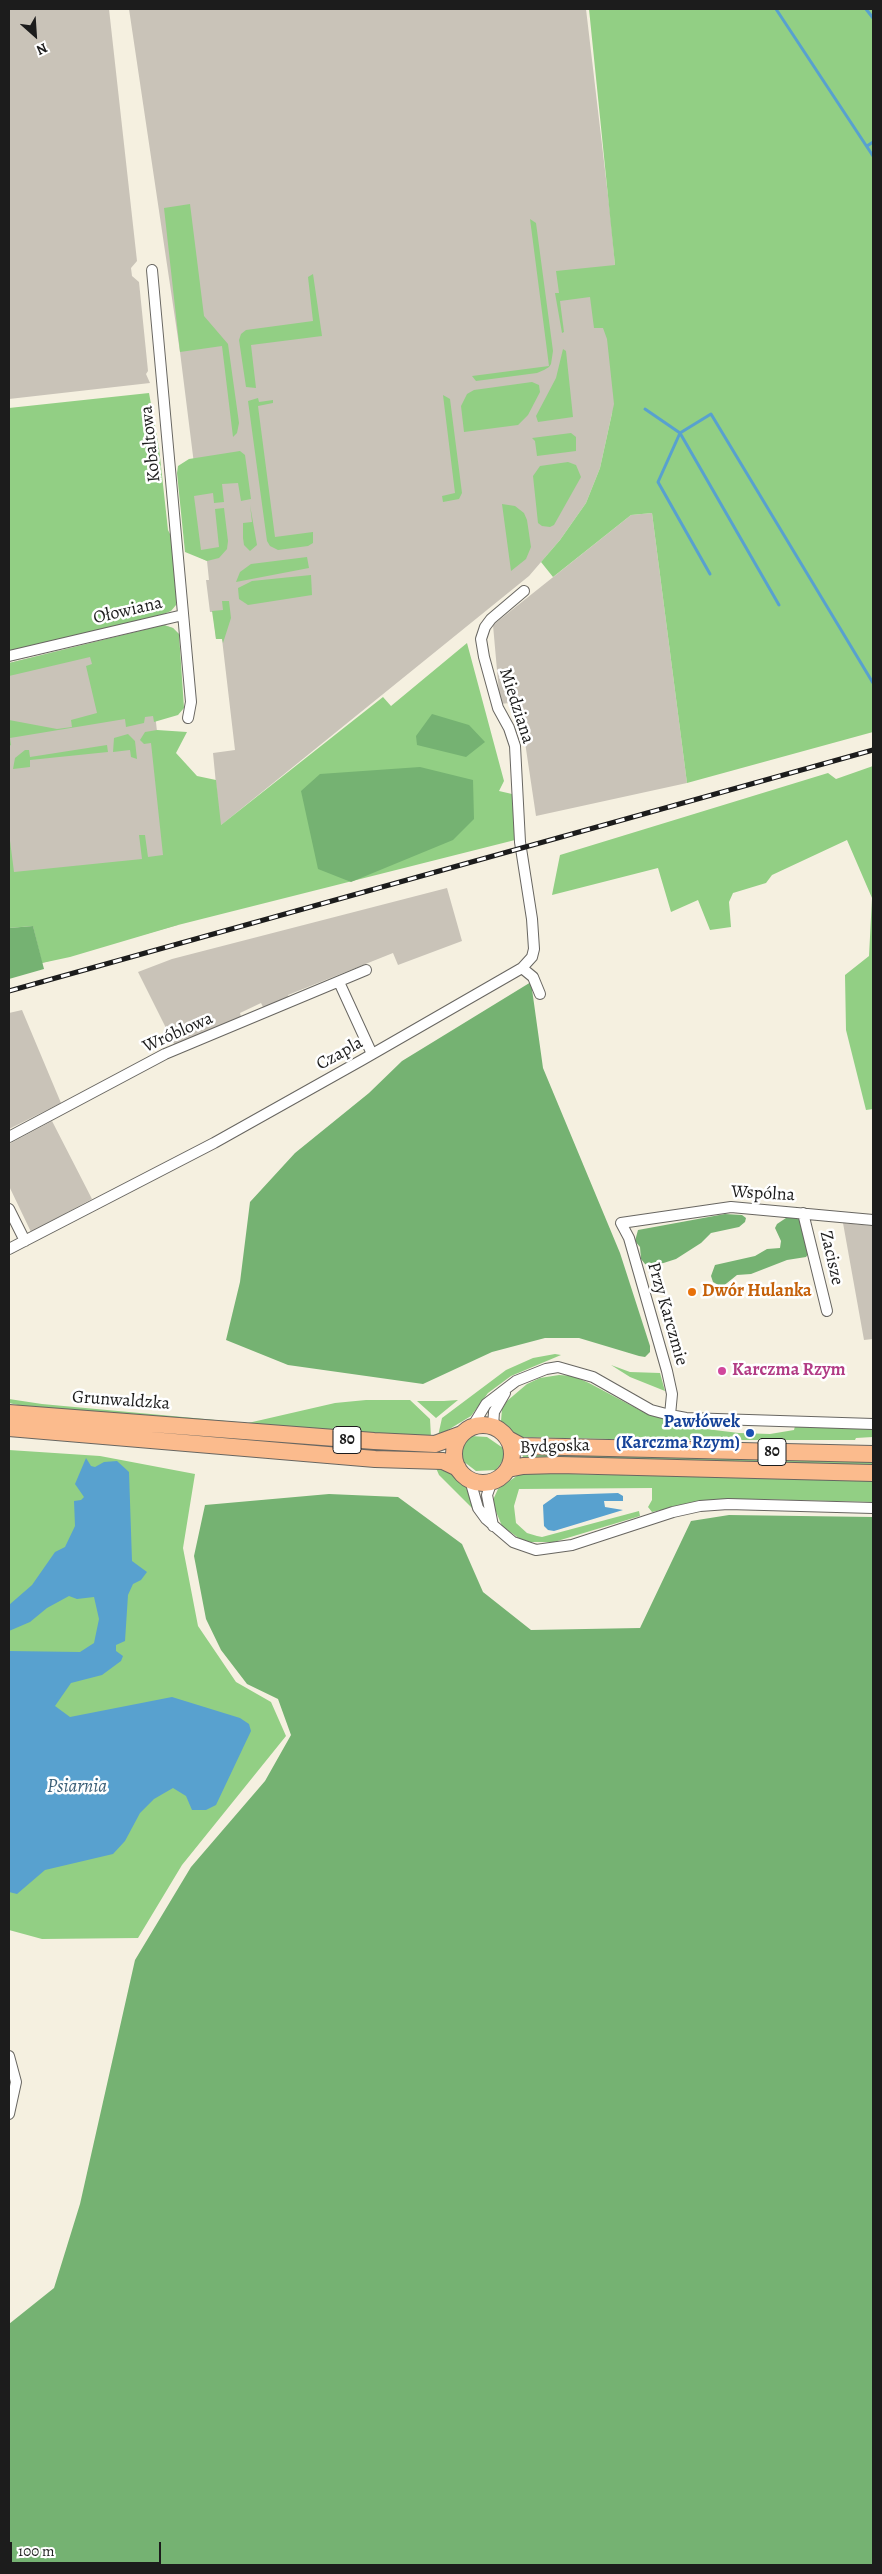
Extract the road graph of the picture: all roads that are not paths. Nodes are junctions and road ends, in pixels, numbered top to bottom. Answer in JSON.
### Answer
{"nodes":[{"id":1,"x":152,"y":270,"type":"dead end"},
{"id":2,"x":524,"y":591,"type":"dead end"},
{"id":3,"x":183,"y":615,"type":"junction"},
{"id":4,"x":9,"y":656,"type":"edge"},
{"id":5,"x":188,"y":718,"type":"dead end"},
{"id":6,"x":522,"y":968,"type":"junction"},
{"id":7,"x":366,"y":970,"type":"dead end"},
{"id":8,"x":338,"y":982,"type":"junction"},
{"id":9,"x":540,"y":994,"type":"dead end"},
{"id":10,"x":372,"y":1054,"type":"junction"},
{"id":11,"x":9,"y":1137,"type":"edge"},
{"id":12,"x":9,"y":1209,"type":"edge"},
{"id":13,"x":804,"y":1213,"type":"junction"},
{"id":14,"x":873,"y":1220,"type":"edge"},
{"id":15,"x":621,"y":1223,"type":"joint"},
{"id":16,"x":25,"y":1240,"type":"junction"},
{"id":17,"x":9,"y":1249,"type":"edge"},
{"id":18,"x":827,"y":1311,"type":"dead end"},
{"id":19,"x":507,"y":1389,"type":"junction"},
{"id":20,"x":9,"y":1413,"type":"edge"},
{"id":21,"x":670,"y":1415,"type":"junction"},
{"id":22,"x":873,"y":1424,"type":"edge"},
{"id":23,"x":493,"y":1426,"type":"junction"},
{"id":24,"x":9,"y":1428,"type":"edge"},
{"id":25,"x":467,"y":1430,"type":"junction"},
{"id":26,"x":230,"y":1438,"type":"junction"},
{"id":27,"x":508,"y":1438,"type":"junction"},
{"id":28,"x":873,"y":1454,"type":"edge"},
{"id":29,"x":458,"y":1468,"type":"junction"},
{"id":30,"x":508,"y":1469,"type":"junction"},
{"id":31,"x":873,"y":1473,"type":"edge"},
{"id":32,"x":470,"y":1480,"type":"junction"},
{"id":33,"x":492,"y":1481,"type":"junction"},
{"id":34,"x":873,"y":1508,"type":"edge"},
{"id":35,"x":494,"y":1527,"type":"junction"},
{"id":36,"x":9,"y":2056,"type":"edge"},
{"id":37,"x":9,"y":2114,"type":"edge"}],
"edges":[{"from":1,"to":3,"type":"street","name":"Kobaltowa"},
{"from":2,"to":6,"type":"street","name":"Miedziana"},
{"from":3,"to":4,"type":"street","name":"Ołowiana"},
{"from":3,"to":5,"type":"street","name":"Ołowiana"},
{"from":6,"to":9,"type":"street"},
{"from":6,"to":10,"type":"street","name":"Czapla"},
{"from":7,"to":8,"type":"street","name":"Wróblowa"},
{"from":8,"to":10,"type":"street"},
{"from":8,"to":11,"type":"street","name":"Wróblowa"},
{"from":10,"to":16,"type":"street","name":"Czapla"},
{"from":12,"to":16,"type":"street"},
{"from":13,"to":14,"type":"street","name":"Wspólna"},
{"from":13,"to":15,"type":"street","name":"Wspólna"},
{"from":13,"to":18,"type":"street","name":"Zacisze"},
{"from":15,"to":21,"type":"street","name":"Przy Karczmie"},
{"from":16,"to":17,"type":"street","name":"Czapla"},
{"from":19,"to":21,"type":"street"},
{"from":19,"to":23,"type":"street"},
{"from":19,"to":25,"type":"street"},
{"from":20,"to":26,"type":"main road","name":"Grunwaldzka","number":"80"},
{"from":21,"to":22,"type":"street"},
{"from":23,"to":25,"type":"main road","number":"80"},
{"from":23,"to":27,"type":"main road","number":"80"},
{"from":24,"to":26,"type":"main road","name":"Grunwaldzka","number":"80"},
{"from":25,"to":26,"type":"main road","number":"80"},
{"from":25,"to":29,"type":"main road"},
{"from":26,"to":29,"type":"main road","number":"80"},
{"from":27,"to":28,"type":"main road","name":"Bydgoska","number":"80"},
{"from":27,"to":30,"type":"main road"},
{"from":29,"to":32,"type":"main road","number":"80"},
{"from":30,"to":31,"type":"main road","name":"Bydgoska","number":"80"},
{"from":30,"to":33,"type":"main road","number":"80"},
{"from":32,"to":33,"type":"main road"},
{"from":32,"to":35,"type":"street"},
{"from":33,"to":35,"type":"street"},
{"from":34,"to":35,"type":"street"},
{"from":36,"to":37,"type":"street"}]}
